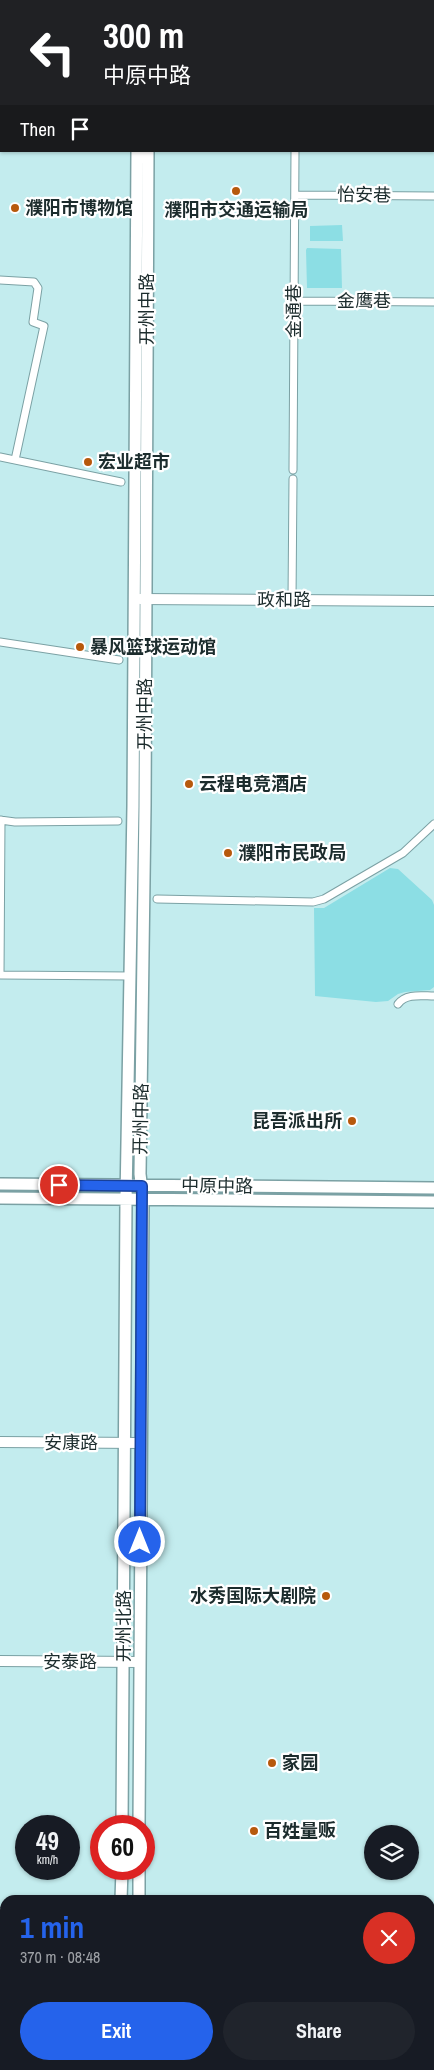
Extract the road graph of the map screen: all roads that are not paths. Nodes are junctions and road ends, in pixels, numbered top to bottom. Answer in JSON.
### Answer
{"nodes":[{"id":1,"x":137,"y":152,"type":"edge"},
{"id":2,"x":148,"y":152,"type":"edge"},
{"id":3,"x":295,"y":152,"type":"edge"},
{"id":4,"x":295,"y":195,"type":"junction"},
{"id":5,"x":434,"y":196,"type":"edge"},
{"id":6,"x":0,"y":280,"type":"edge"},
{"id":7,"x":294,"y":300,"type":"junction"},
{"id":8,"x":434,"y":302,"type":"edge"},
{"id":9,"x":0,"y":457,"type":"edge"},
{"id":10,"x":14,"y":460,"type":"junction"},
{"id":11,"x":293,"y":470,"type":"dead end"},
{"id":12,"x":293,"y":479,"type":"dead end"},
{"id":13,"x":121,"y":482,"type":"dead end"},
{"id":14,"x":140,"y":599,"type":"junction"},
{"id":15,"x":292,"y":600,"type":"junction"},
{"id":16,"x":434,"y":601,"type":"edge"},
{"id":17,"x":0,"y":642,"type":"edge"},
{"id":18,"x":119,"y":660,"type":"dead end"},
{"id":19,"x":0,"y":820,"type":"edge"},
{"id":20,"x":118,"y":821,"type":"dead end"},
{"id":21,"x":434,"y":824,"type":"edge"},
{"id":22,"x":0,"y":889,"type":"edge"},
{"id":23,"x":157,"y":899,"type":"dead end"},
{"id":24,"x":0,"y":975,"type":"edge"},
{"id":25,"x":130,"y":976,"type":"junction"},
{"id":26,"x":434,"y":996,"type":"edge"},
{"id":27,"x":398,"y":1004,"type":"dead end"},
{"id":28,"x":0,"y":1184,"type":"edge"},
{"id":29,"x":126,"y":1185,"type":"junction"},
{"id":30,"x":142,"y":1186,"type":"junction"},
{"id":31,"x":434,"y":1188,"type":"edge"},
{"id":32,"x":0,"y":1198,"type":"edge"},
{"id":33,"x":126,"y":1199,"type":"junction"},
{"id":34,"x":143,"y":1199,"type":"junction"},
{"id":35,"x":434,"y":1202,"type":"edge"},
{"id":36,"x":0,"y":1442,"type":"edge"},
{"id":37,"x":125,"y":1443,"type":"junction"},
{"id":38,"x":141,"y":1443,"type":"junction"},
{"id":39,"x":0,"y":1661,"type":"edge"},
{"id":40,"x":123,"y":1662,"type":"junction"},
{"id":41,"x":139,"y":1662,"type":"junction"},
{"id":42,"x":122,"y":1815,"type":"edge"},
{"id":43,"x":139,"y":1815,"type":"edge"},
{"id":44,"x":122,"y":1880,"type":"edge"},
{"id":45,"x":139,"y":1880,"type":"edge"},
{"id":46,"x":121,"y":1895,"type":"edge"},
{"id":47,"x":138,"y":1895,"type":"edge"}],
"edges":[{"from":1,"to":14,"type":"main road","name":"开州中路"},
{"from":2,"to":14,"type":"main road","name":"开州中路"},
{"from":3,"to":4,"type":"street","name":"金通巷"},
{"from":4,"to":5,"type":"street","name":"怡安巷"},
{"from":4,"to":7,"type":"street","name":"金通巷"},
{"from":6,"to":10,"type":"street"},
{"from":7,"to":8,"type":"street","name":"金鹰巷"},
{"from":7,"to":11,"type":"street","name":"金通巷"},
{"from":9,"to":10,"type":"street"},
{"from":10,"to":13,"type":"street"},
{"from":12,"to":15,"type":"street"},
{"from":14,"to":15,"type":"street","name":"政和路"},
{"from":14,"to":25,"type":"main road","name":"开州中路"},
{"from":14,"to":30,"type":"main road","name":"开州中路"},
{"from":15,"to":16,"type":"street","name":"政和路"},
{"from":17,"to":18,"type":"street"},
{"from":19,"to":20,"type":"street"},
{"from":19,"to":22,"type":"street"},
{"from":21,"to":23,"type":"street"},
{"from":22,"to":24,"type":"street"},
{"from":24,"to":25,"type":"street"},
{"from":25,"to":29,"type":"main road","name":"开州中路"},
{"from":26,"to":27,"type":"street"},
{"from":28,"to":29,"type":"main road","name":"中原中路"},
{"from":29,"to":30,"type":"main road","name":"中原中路"},
{"from":29,"to":33,"type":"main road","name":"开州北路"},
{"from":30,"to":31,"type":"main road","name":"中原中路"},
{"from":30,"to":34,"type":"main road","name":"开州北路"},
{"from":32,"to":33,"type":"main road","name":"中原中路"},
{"from":33,"to":34,"type":"main road","name":"中原中路"},
{"from":33,"to":37,"type":"main road","name":"开州北路"},
{"from":34,"to":35,"type":"main road","name":"中原中路"},
{"from":34,"to":38,"type":"main road","name":"开州北路"},
{"from":36,"to":37,"type":"street","name":"安康路"},
{"from":37,"to":38,"type":"street","name":"安康路"},
{"from":37,"to":40,"type":"main road","name":"开州北路"},
{"from":38,"to":41,"type":"main road","name":"开州北路"},
{"from":39,"to":40,"type":"street","name":"安泰路"},
{"from":40,"to":41,"type":"street","name":"安泰路"},
{"from":40,"to":42,"type":"main road","name":"开州北路"},
{"from":41,"to":43,"type":"main road","name":"开州北路"},
{"from":44,"to":46,"type":"main road"},
{"from":45,"to":47,"type":"main road"}]}
